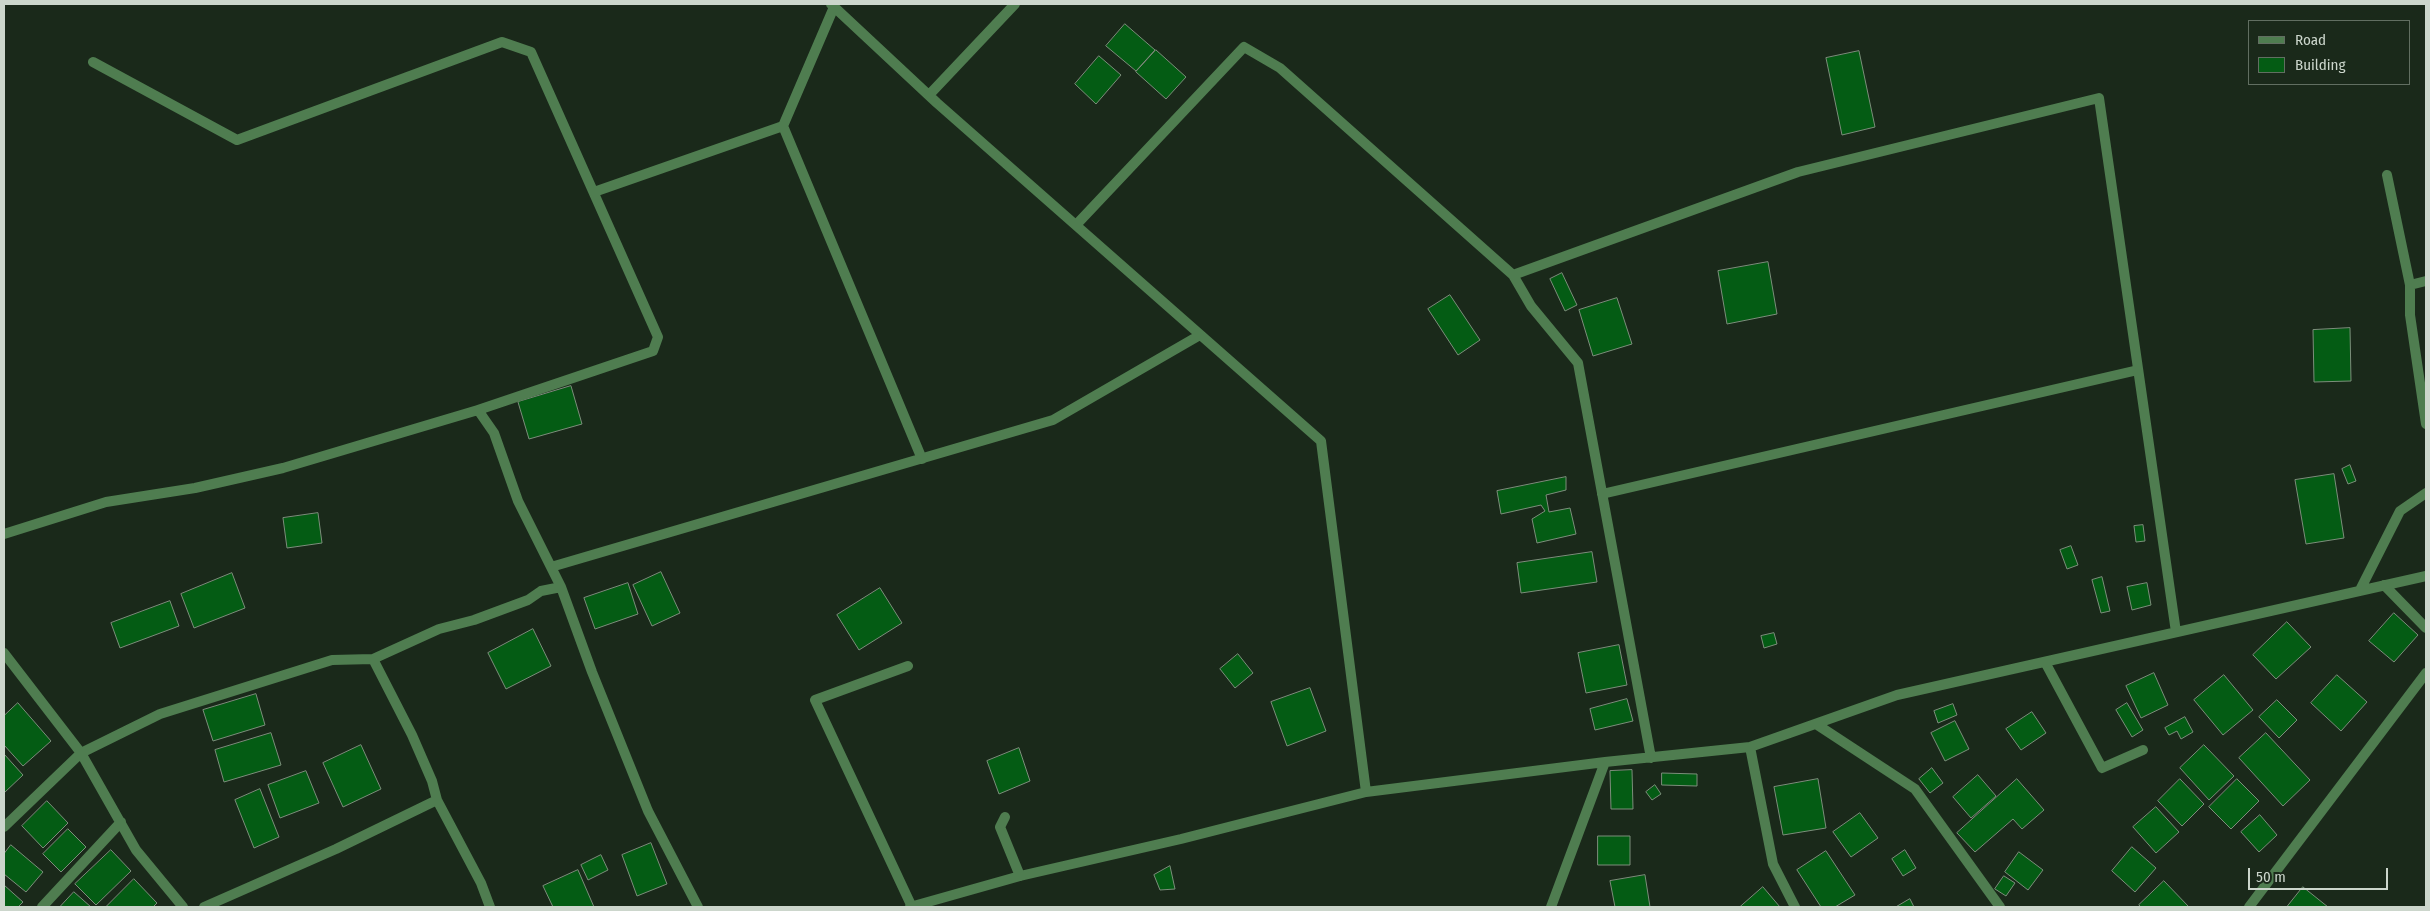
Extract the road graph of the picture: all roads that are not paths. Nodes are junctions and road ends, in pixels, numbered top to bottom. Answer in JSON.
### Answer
{"nodes":[{"id":1,"x":1015,"y":4,"type":"edge"},
{"id":2,"x":833,"y":5,"type":"edge"},
{"id":3,"x":93,"y":62,"type":"dead end"},
{"id":4,"x":929,"y":96,"type":"junction"},
{"id":5,"x":783,"y":126,"type":"junction"},
{"id":6,"x":2387,"y":175,"type":"dead end"},
{"id":7,"x":594,"y":192,"type":"junction"},
{"id":8,"x":1076,"y":225,"type":"junction"},
{"id":9,"x":1513,"y":275,"type":"junction"},
{"id":10,"x":2426,"y":281,"type":"edge"},
{"id":11,"x":2410,"y":285,"type":"junction"},
{"id":12,"x":1200,"y":335,"type":"junction"},
{"id":13,"x":2138,"y":370,"type":"junction"},
{"id":14,"x":478,"y":410,"type":"junction"},
{"id":15,"x":2426,"y":424,"type":"edge"},
{"id":16,"x":922,"y":460,"type":"junction"},
{"id":17,"x":2426,"y":493,"type":"edge"},
{"id":18,"x":1602,"y":494,"type":"junction"},
{"id":19,"x":4,"y":534,"type":"edge"},
{"id":20,"x":551,"y":567,"type":"junction"},
{"id":21,"x":2426,"y":576,"type":"edge"},
{"id":22,"x":2384,"y":585,"type":"junction"},
{"id":23,"x":562,"y":587,"type":"junction"},
{"id":24,"x":2360,"y":590,"type":"junction"},
{"id":25,"x":2426,"y":628,"type":"edge"},
{"id":26,"x":2176,"y":632,"type":"junction"},
{"id":27,"x":4,"y":653,"type":"edge"},
{"id":28,"x":373,"y":658,"type":"junction"},
{"id":29,"x":2045,"y":662,"type":"junction"},
{"id":30,"x":908,"y":666,"type":"dead end"},
{"id":31,"x":2426,"y":673,"type":"edge"},
{"id":32,"x":1816,"y":724,"type":"junction"},
{"id":33,"x":1750,"y":748,"type":"junction"},
{"id":34,"x":2142,"y":750,"type":"dead end"},
{"id":35,"x":81,"y":753,"type":"junction"},
{"id":36,"x":1651,"y":758,"type":"junction"},
{"id":37,"x":1605,"y":762,"type":"junction"},
{"id":38,"x":1366,"y":792,"type":"junction"},
{"id":39,"x":437,"y":800,"type":"junction"},
{"id":40,"x":1005,"y":817,"type":"dead end"},
{"id":41,"x":121,"y":822,"type":"junction"},
{"id":42,"x":4,"y":827,"type":"edge"},
{"id":43,"x":1020,"y":876,"type":"junction"},
{"id":44,"x":42,"y":907,"type":"edge"},
{"id":45,"x":183,"y":907,"type":"edge"},
{"id":46,"x":204,"y":907,"type":"edge"},
{"id":47,"x":490,"y":907,"type":"edge"},
{"id":48,"x":698,"y":907,"type":"edge"},
{"id":49,"x":911,"y":907,"type":"edge"},
{"id":50,"x":1552,"y":907,"type":"edge"},
{"id":51,"x":1795,"y":907,"type":"edge"},
{"id":52,"x":2000,"y":907,"type":"edge"},
{"id":53,"x":2249,"y":907,"type":"edge"}],
"edges":[{"from":1,"to":4,"type":"street"},
{"from":2,"to":4,"type":"street"},
{"from":2,"to":5,"type":"street"},
{"from":3,"to":7,"type":"street"},
{"from":4,"to":8,"type":"street"},
{"from":5,"to":7,"type":"street"},
{"from":5,"to":16,"type":"street"},
{"from":6,"to":11,"type":"street"},
{"from":7,"to":14,"type":"street"},
{"from":8,"to":9,"type":"street"},
{"from":8,"to":12,"type":"street"},
{"from":9,"to":13,"type":"street"},
{"from":9,"to":18,"type":"street"},
{"from":10,"to":11,"type":"street"},
{"from":11,"to":15,"type":"street"},
{"from":12,"to":16,"type":"street"},
{"from":12,"to":38,"type":"street"},
{"from":13,"to":18,"type":"street"},
{"from":13,"to":26,"type":"street"},
{"from":14,"to":19,"type":"street"},
{"from":14,"to":20,"type":"street"},
{"from":16,"to":20,"type":"street"},
{"from":17,"to":24,"type":"street"},
{"from":18,"to":36,"type":"street"},
{"from":20,"to":23,"type":"street"},
{"from":21,"to":22,"type":"street"},
{"from":22,"to":24,"type":"street"},
{"from":22,"to":25,"type":"street"},
{"from":23,"to":28,"type":"street"},
{"from":23,"to":48,"type":"street"},
{"from":24,"to":26,"type":"street"},
{"from":26,"to":29,"type":"street"},
{"from":27,"to":35,"type":"street"},
{"from":28,"to":35,"type":"street"},
{"from":28,"to":39,"type":"street"},
{"from":29,"to":32,"type":"street"},
{"from":29,"to":34,"type":"street"},
{"from":30,"to":49,"type":"street"},
{"from":31,"to":53,"type":"street"},
{"from":32,"to":33,"type":"street"},
{"from":32,"to":52,"type":"street"},
{"from":33,"to":36,"type":"street"},
{"from":33,"to":51,"type":"street"},
{"from":35,"to":41,"type":"street"},
{"from":35,"to":42,"type":"street"},
{"from":36,"to":37,"type":"street"},
{"from":37,"to":38,"type":"street"},
{"from":37,"to":50,"type":"street"},
{"from":38,"to":43,"type":"street"},
{"from":39,"to":46,"type":"street"},
{"from":39,"to":47,"type":"street"},
{"from":40,"to":43,"type":"street"},
{"from":41,"to":44,"type":"street"},
{"from":41,"to":45,"type":"street"},
{"from":43,"to":49,"type":"street"}]}
